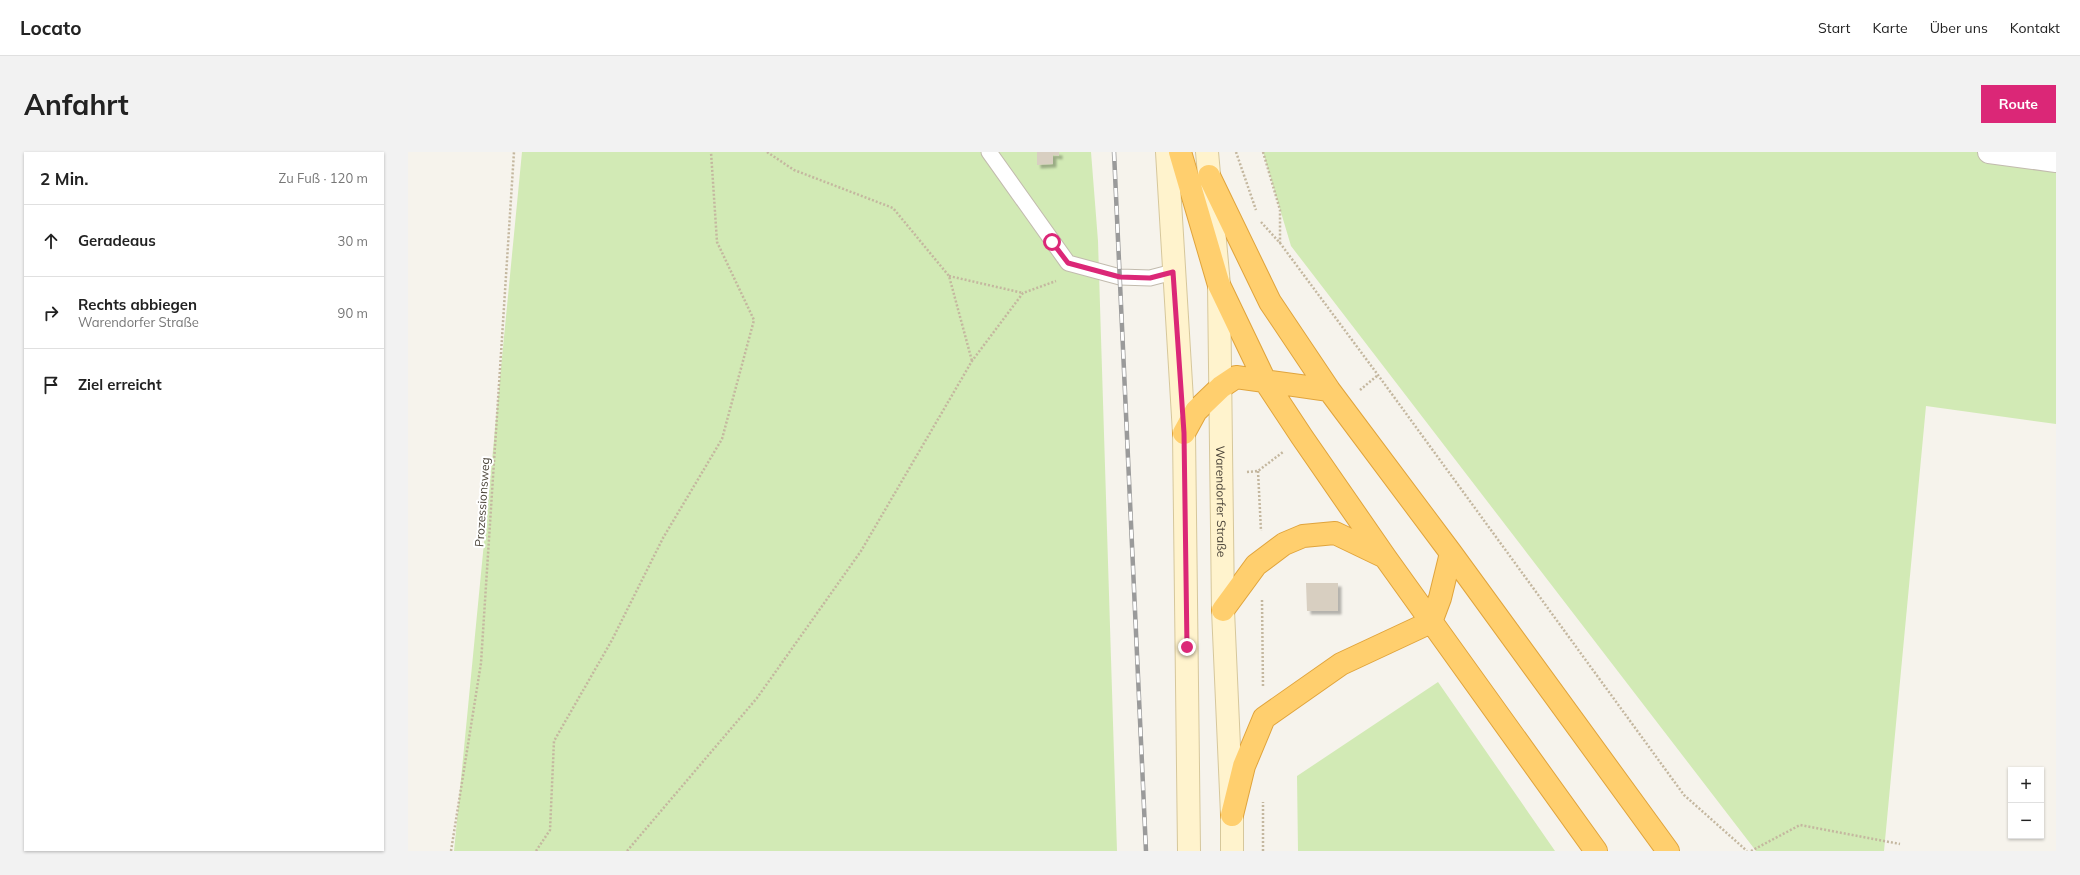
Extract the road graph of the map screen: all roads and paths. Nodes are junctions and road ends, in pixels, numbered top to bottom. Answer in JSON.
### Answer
{"nodes":[{"id":1,"x":514,"y":152,"type":"edge"},
{"id":2,"x":711,"y":152,"type":"edge"},
{"id":3,"x":767,"y":152,"type":"edge"},
{"id":4,"x":989,"y":152,"type":"edge"},
{"id":5,"x":1167,"y":152,"type":"edge"},
{"id":6,"x":1180,"y":152,"type":"edge"},
{"id":7,"x":1207,"y":152,"type":"edge"},
{"id":8,"x":1236,"y":152,"type":"edge"},
{"id":9,"x":1263,"y":152,"type":"edge"},
{"id":10,"x":1989,"y":152,"type":"edge"},
{"id":11,"x":2056,"y":161,"type":"edge"},
{"id":12,"x":1209,"y":176,"type":"junction"},
{"id":13,"x":1257,"y":214,"type":"dead end"},
{"id":14,"x":1260,"y":220,"type":"dead end"},
{"id":15,"x":1280,"y":243,"type":"junction"},
{"id":16,"x":1092,"y":269,"type":"junction"},
{"id":17,"x":1173,"y":272,"type":"junction"},
{"id":18,"x":949,"y":276,"type":"junction"},
{"id":19,"x":1219,"y":285,"type":"junction"},
{"id":20,"x":1023,"y":293,"type":"junction"},
{"id":21,"x":972,"y":361,"type":"junction"},
{"id":22,"x":1265,"y":381,"type":"junction"},
{"id":23,"x":1221,"y":387,"type":"junction"},
{"id":24,"x":1329,"y":390,"type":"junction"},
{"id":25,"x":1184,"y":433,"type":"junction"},
{"id":26,"x":1258,"y":471,"type":"dead end"},
{"id":27,"x":1451,"y":553,"type":"junction"},
{"id":28,"x":1385,"y":558,"type":"junction"},
{"id":29,"x":1262,"y":561,"type":"junction"},
{"id":30,"x":1223,"y":610,"type":"junction"},
{"id":31,"x":1431,"y":622,"type":"junction"},
{"id":32,"x":1264,"y":718,"type":"junction"},
{"id":33,"x":1263,"y":796,"type":"dead end"},
{"id":34,"x":1232,"y":815,"type":"junction"},
{"id":35,"x":1900,"y":844,"type":"dead end"},
{"id":36,"x":451,"y":851,"type":"edge"},
{"id":37,"x":536,"y":851,"type":"edge"},
{"id":38,"x":627,"y":851,"type":"edge"},
{"id":39,"x":1189,"y":851,"type":"edge"},
{"id":40,"x":1232,"y":851,"type":"edge"},
{"id":41,"x":1263,"y":851,"type":"edge"},
{"id":42,"x":1596,"y":851,"type":"edge"},
{"id":43,"x":1668,"y":851,"type":"edge"},
{"id":44,"x":1747,"y":851,"type":"edge"},
{"id":45,"x":1751,"y":851,"type":"edge"}],
"edges":[{"from":1,"to":36,"type":"path","name":"Prozessionsweg"},
{"from":2,"to":37,"type":"path"},
{"from":3,"to":18,"type":"path"},
{"from":4,"to":16,"type":"lane"},
{"from":5,"to":17,"type":"main road"},
{"from":6,"to":19,"type":"highway"},
{"from":7,"to":12,"type":"main road","name":"Warendorfer Straße"},
{"from":8,"to":13,"type":"path"},
{"from":9,"to":15,"type":"path"},
{"from":10,"to":11,"type":"street"},
{"from":12,"to":19,"type":"main road","name":"Warendorfer Straße"},
{"from":12,"to":24,"type":"highway"},
{"from":14,"to":15,"type":"path"},
{"from":15,"to":44,"type":"path"},
{"from":16,"to":17,"type":"lane"},
{"from":16,"to":20,"type":"path"},
{"from":17,"to":25,"type":"main road"},
{"from":18,"to":20,"type":"path"},
{"from":18,"to":21,"type":"path"},
{"from":19,"to":22,"type":"highway"},
{"from":19,"to":23,"type":"main road","name":"Warendorfer Straße"},
{"from":20,"to":21,"type":"path"},
{"from":21,"to":38,"type":"path"},
{"from":22,"to":23,"type":"highway"},
{"from":22,"to":24,"type":"highway"},
{"from":22,"to":28,"type":"highway"},
{"from":23,"to":25,"type":"highway"},
{"from":23,"to":30,"type":"main road","name":"Warendorfer Straße"},
{"from":24,"to":27,"type":"highway"},
{"from":25,"to":39,"type":"main road"},
{"from":26,"to":29,"type":"path"},
{"from":27,"to":31,"type":"highway"},
{"from":27,"to":43,"type":"highway"},
{"from":28,"to":29,"type":"highway"},
{"from":28,"to":31,"type":"highway"},
{"from":29,"to":30,"type":"highway"},
{"from":29,"to":32,"type":"path"},
{"from":30,"to":34,"type":"main road","name":"Warendorfer Straße"},
{"from":31,"to":32,"type":"highway"},
{"from":31,"to":42,"type":"highway"},
{"from":32,"to":34,"type":"highway"},
{"from":33,"to":41,"type":"path"},
{"from":34,"to":40,"type":"main road","name":"Warendorfer Straße"},
{"from":35,"to":45,"type":"path"}]}
